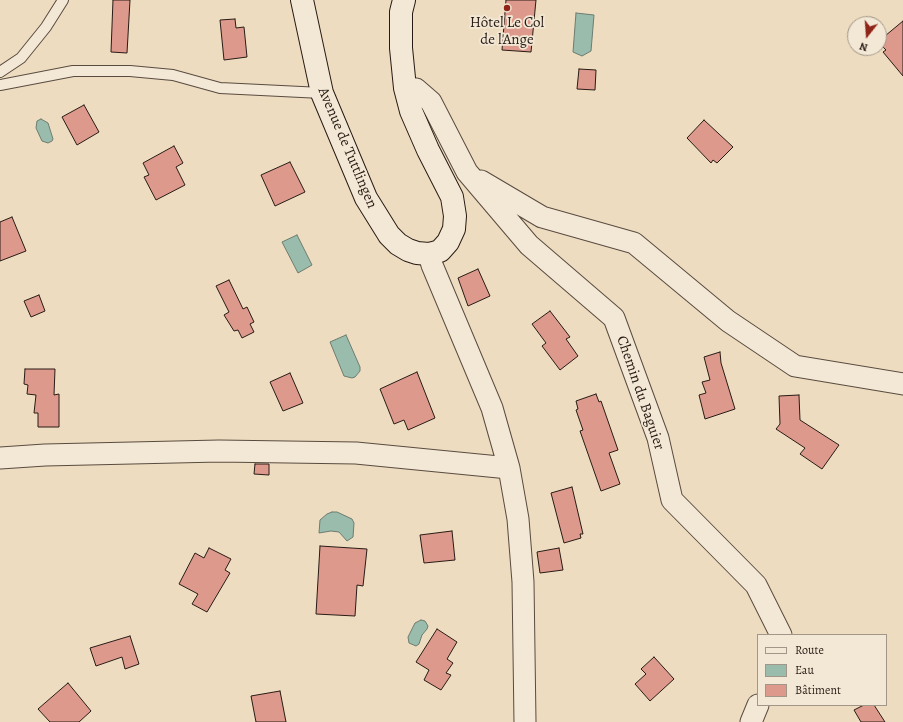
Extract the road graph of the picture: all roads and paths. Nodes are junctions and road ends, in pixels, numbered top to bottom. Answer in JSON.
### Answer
{"nodes":[{"id":1,"x":63,"y":0,"type":"edge"},
{"id":2,"x":302,"y":0,"type":"edge"},
{"id":3,"x":404,"y":0,"type":"edge"},
{"id":4,"x":0,"y":72,"type":"edge"},
{"id":5,"x":0,"y":84,"type":"edge"},
{"id":6,"x":405,"y":88,"type":"junction"},
{"id":7,"x":322,"y":93,"type":"junction"},
{"id":8,"x":467,"y":172,"type":"junction"},
{"id":9,"x":429,"y":254,"type":"junction"},
{"id":10,"x":903,"y":384,"type":"edge"},
{"id":11,"x":0,"y":458,"type":"edge"},
{"id":12,"x":509,"y":468,"type":"junction"},
{"id":13,"x":780,"y":634,"type":"edge"},
{"id":14,"x":758,"y":706,"type":"edge"},
{"id":15,"x":525,"y":722,"type":"edge"},
{"id":16,"x":751,"y":722,"type":"edge"}],
"edges":[{"from":1,"to":4,"type":"lane"},
{"from":2,"to":7,"type":"main road","name":"Avenue de Tuttlingen"},
{"from":3,"to":6,"type":"main road"},
{"from":5,"to":7,"type":"lane"},
{"from":6,"to":8,"type":"street","name":"Chemin du Baguier"},
{"from":6,"to":9,"type":"main road"},
{"from":7,"to":9,"type":"main road","name":"Avenue de Tuttlingen"},
{"from":8,"to":10,"type":"street"},
{"from":8,"to":13,"type":"street","name":"Chemin du Baguier"},
{"from":9,"to":12,"type":"street"},
{"from":11,"to":12,"type":"street"},
{"from":12,"to":15,"type":"street"},
{"from":14,"to":16,"type":"street"}]}
